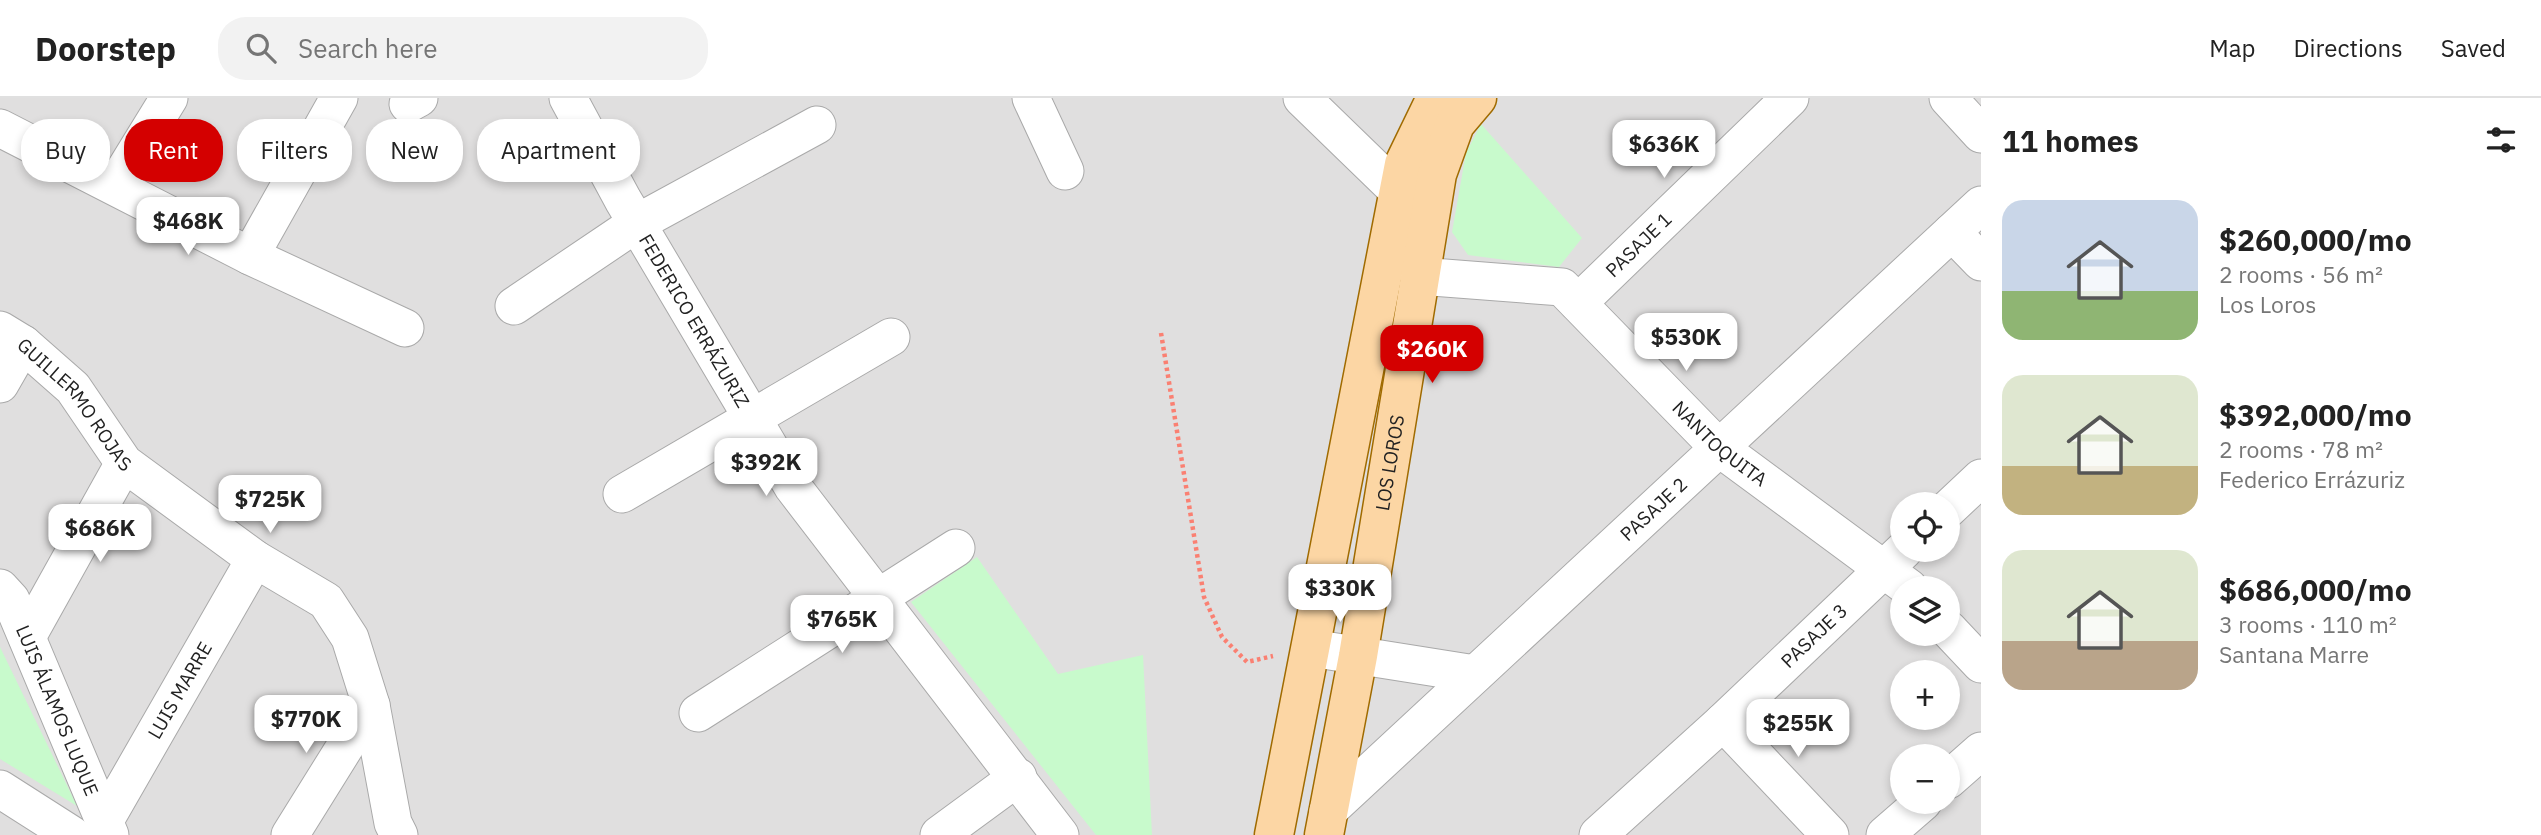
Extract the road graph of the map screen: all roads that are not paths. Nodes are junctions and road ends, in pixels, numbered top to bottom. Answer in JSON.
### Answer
{"nodes":[{"id":1,"x":169,"y":98,"type":"edge"},
{"id":2,"x":339,"y":98,"type":"edge"},
{"id":3,"x":568,"y":98,"type":"edge"},
{"id":4,"x":1031,"y":98,"type":"edge"},
{"id":5,"x":1302,"y":98,"type":"edge"},
{"id":6,"x":1436,"y":98,"type":"edge"},
{"id":7,"x":1477,"y":98,"type":"edge"},
{"id":8,"x":1790,"y":98,"type":"edge"},
{"id":9,"x":1948,"y":98,"type":"edge"},
{"id":10,"x":817,"y":125,"type":"dead end"},
{"id":11,"x":0,"y":128,"type":"edge"},
{"id":12,"x":1981,"y":134,"type":"edge"},
{"id":13,"x":1065,"y":171,"type":"dead end"},
{"id":14,"x":116,"y":186,"type":"junction"},
{"id":15,"x":1399,"y":192,"type":"junction"},
{"id":16,"x":1981,"y":205,"type":"edge"},
{"id":17,"x":637,"y":223,"type":"junction"},
{"id":18,"x":1952,"y":232,"type":"junction"},
{"id":19,"x":250,"y":256,"type":"junction"},
{"id":20,"x":1981,"y":262,"type":"edge"},
{"id":21,"x":1419,"y":276,"type":"junction"},
{"id":22,"x":1578,"y":303,"type":"junction"},
{"id":23,"x":514,"y":306,"type":"dead end"},
{"id":24,"x":405,"y":328,"type":"dead end"},
{"id":25,"x":11,"y":337,"type":"edge"},
{"id":26,"x":891,"y":337,"type":"dead end"},
{"id":27,"x":0,"y":384,"type":"edge"},
{"id":28,"x":753,"y":419,"type":"junction"},
{"id":29,"x":1718,"y":447,"type":"junction"},
{"id":30,"x":124,"y":463,"type":"junction"},
{"id":31,"x":1981,"y":478,"type":"edge"},
{"id":32,"x":622,"y":494,"type":"dead end"},
{"id":33,"x":1960,"y":498,"type":"edge"},
{"id":34,"x":956,"y":548,"type":"dead end"},
{"id":35,"x":255,"y":559,"type":"junction"},
{"id":36,"x":1899,"y":569,"type":"edge"},
{"id":37,"x":0,"y":588,"type":"edge"},
{"id":38,"x":877,"y":598,"type":"junction"},
{"id":39,"x":27,"y":637,"type":"junction"},
{"id":40,"x":1960,"y":642,"type":"edge"},
{"id":41,"x":1311,"y":648,"type":"junction"},
{"id":42,"x":1358,"y":656,"type":"junction"},
{"id":43,"x":1981,"y":664,"type":"edge"},
{"id":44,"x":1475,"y":674,"type":"junction"},
{"id":45,"x":371,"y":705,"type":"junction"},
{"id":46,"x":698,"y":713,"type":"dead end"},
{"id":47,"x":1723,"y":722,"type":"junction"},
{"id":48,"x":1981,"y":751,"type":"edge"},
{"id":49,"x":1960,"y":769,"type":"edge"},
{"id":50,"x":1018,"y":777,"type":"junction"},
{"id":51,"x":0,"y":789,"type":"edge"},
{"id":52,"x":1909,"y":814,"type":"edge"},
{"id":53,"x":1326,"y":823,"type":"edge"},
{"id":54,"x":94,"y":826,"type":"edge"},
{"id":55,"x":290,"y":835,"type":"edge"},
{"id":56,"x":399,"y":835,"type":"edge"},
{"id":57,"x":939,"y":835,"type":"edge"},
{"id":58,"x":1060,"y":835,"type":"edge"},
{"id":59,"x":1274,"y":835,"type":"edge"},
{"id":60,"x":1598,"y":835,"type":"edge"},
{"id":61,"x":1830,"y":835,"type":"edge"},
{"id":62,"x":1885,"y":835,"type":"edge"}],
"edges":[{"from":1,"to":14,"type":"street"},
{"from":2,"to":19,"type":"street"},
{"from":3,"to":17,"type":"street","name":"FEDERICO ERRÁZURIZ"},
{"from":4,"to":13,"type":"street"},
{"from":5,"to":15,"type":"street"},
{"from":6,"to":15,"type":"main road","name":"LOS LOROS"},
{"from":7,"to":21,"type":"main road","name":"LOS LOROS"},
{"from":8,"to":22,"type":"street","name":"PASAJE 1"},
{"from":9,"to":12,"type":"street"},
{"from":10,"to":17,"type":"street"},
{"from":11,"to":14,"type":"street"},
{"from":14,"to":19,"type":"street"},
{"from":15,"to":41,"type":"main road","name":"LOS LOROS"},
{"from":16,"to":18,"type":"street","name":"PASAJE 2"},
{"from":17,"to":23,"type":"street"},
{"from":17,"to":28,"type":"street","name":"FEDERICO ERRÁZURIZ"},
{"from":18,"to":20,"type":"street"},
{"from":18,"to":29,"type":"street","name":"PASAJE 2"},
{"from":19,"to":24,"type":"street"},
{"from":21,"to":22,"type":"street","name":"NANTOQUITA"},
{"from":21,"to":42,"type":"main road","name":"LOS LOROS"},
{"from":22,"to":29,"type":"street","name":"NANTOQUITA"},
{"from":25,"to":27,"type":"street"},
{"from":25,"to":30,"type":"street","name":"GUILLERMO ROJAS"},
{"from":26,"to":28,"type":"street"},
{"from":28,"to":32,"type":"street"},
{"from":28,"to":38,"type":"street","name":"FEDERICO ERRÁZURIZ"},
{"from":29,"to":36,"type":"street","name":"NANTOQUITA"},
{"from":29,"to":44,"type":"street","name":"PASAJE 2"},
{"from":30,"to":35,"type":"street","name":"GUILLERMO ROJAS"},
{"from":30,"to":39,"type":"street"},
{"from":31,"to":33,"type":"street"},
{"from":34,"to":38,"type":"street"},
{"from":35,"to":45,"type":"street","name":"GUILLERMO ROJAS"},
{"from":35,"to":54,"type":"street","name":"LUIS MARRE"},
{"from":36,"to":47,"type":"street","name":"PASAJE 3"},
{"from":37,"to":39,"type":"street","name":"LUIS ÁLAMOS LUQUE"},
{"from":38,"to":46,"type":"street"},
{"from":38,"to":50,"type":"street","name":"FEDERICO ERRÁZURIZ"},
{"from":39,"to":54,"type":"street","name":"LUIS ÁLAMOS LUQUE"},
{"from":40,"to":43,"type":"street"},
{"from":41,"to":42,"type":"street"},
{"from":41,"to":59,"type":"main road","name":"LOS LOROS"},
{"from":42,"to":44,"type":"street"},
{"from":42,"to":53,"type":"main road","name":"LOS LOROS"},
{"from":44,"to":53,"type":"street","name":"PASAJE 2"},
{"from":45,"to":55,"type":"street"},
{"from":45,"to":56,"type":"street","name":"GUILLERMO ROJAS"},
{"from":47,"to":60,"type":"street","name":"PASAJE 3"},
{"from":47,"to":61,"type":"street"},
{"from":48,"to":49,"type":"street"},
{"from":50,"to":57,"type":"street"},
{"from":50,"to":58,"type":"street","name":"FEDERICO ERRÁZURIZ"},
{"from":51,"to":54,"type":"street"},
{"from":52,"to":62,"type":"street"}]}
